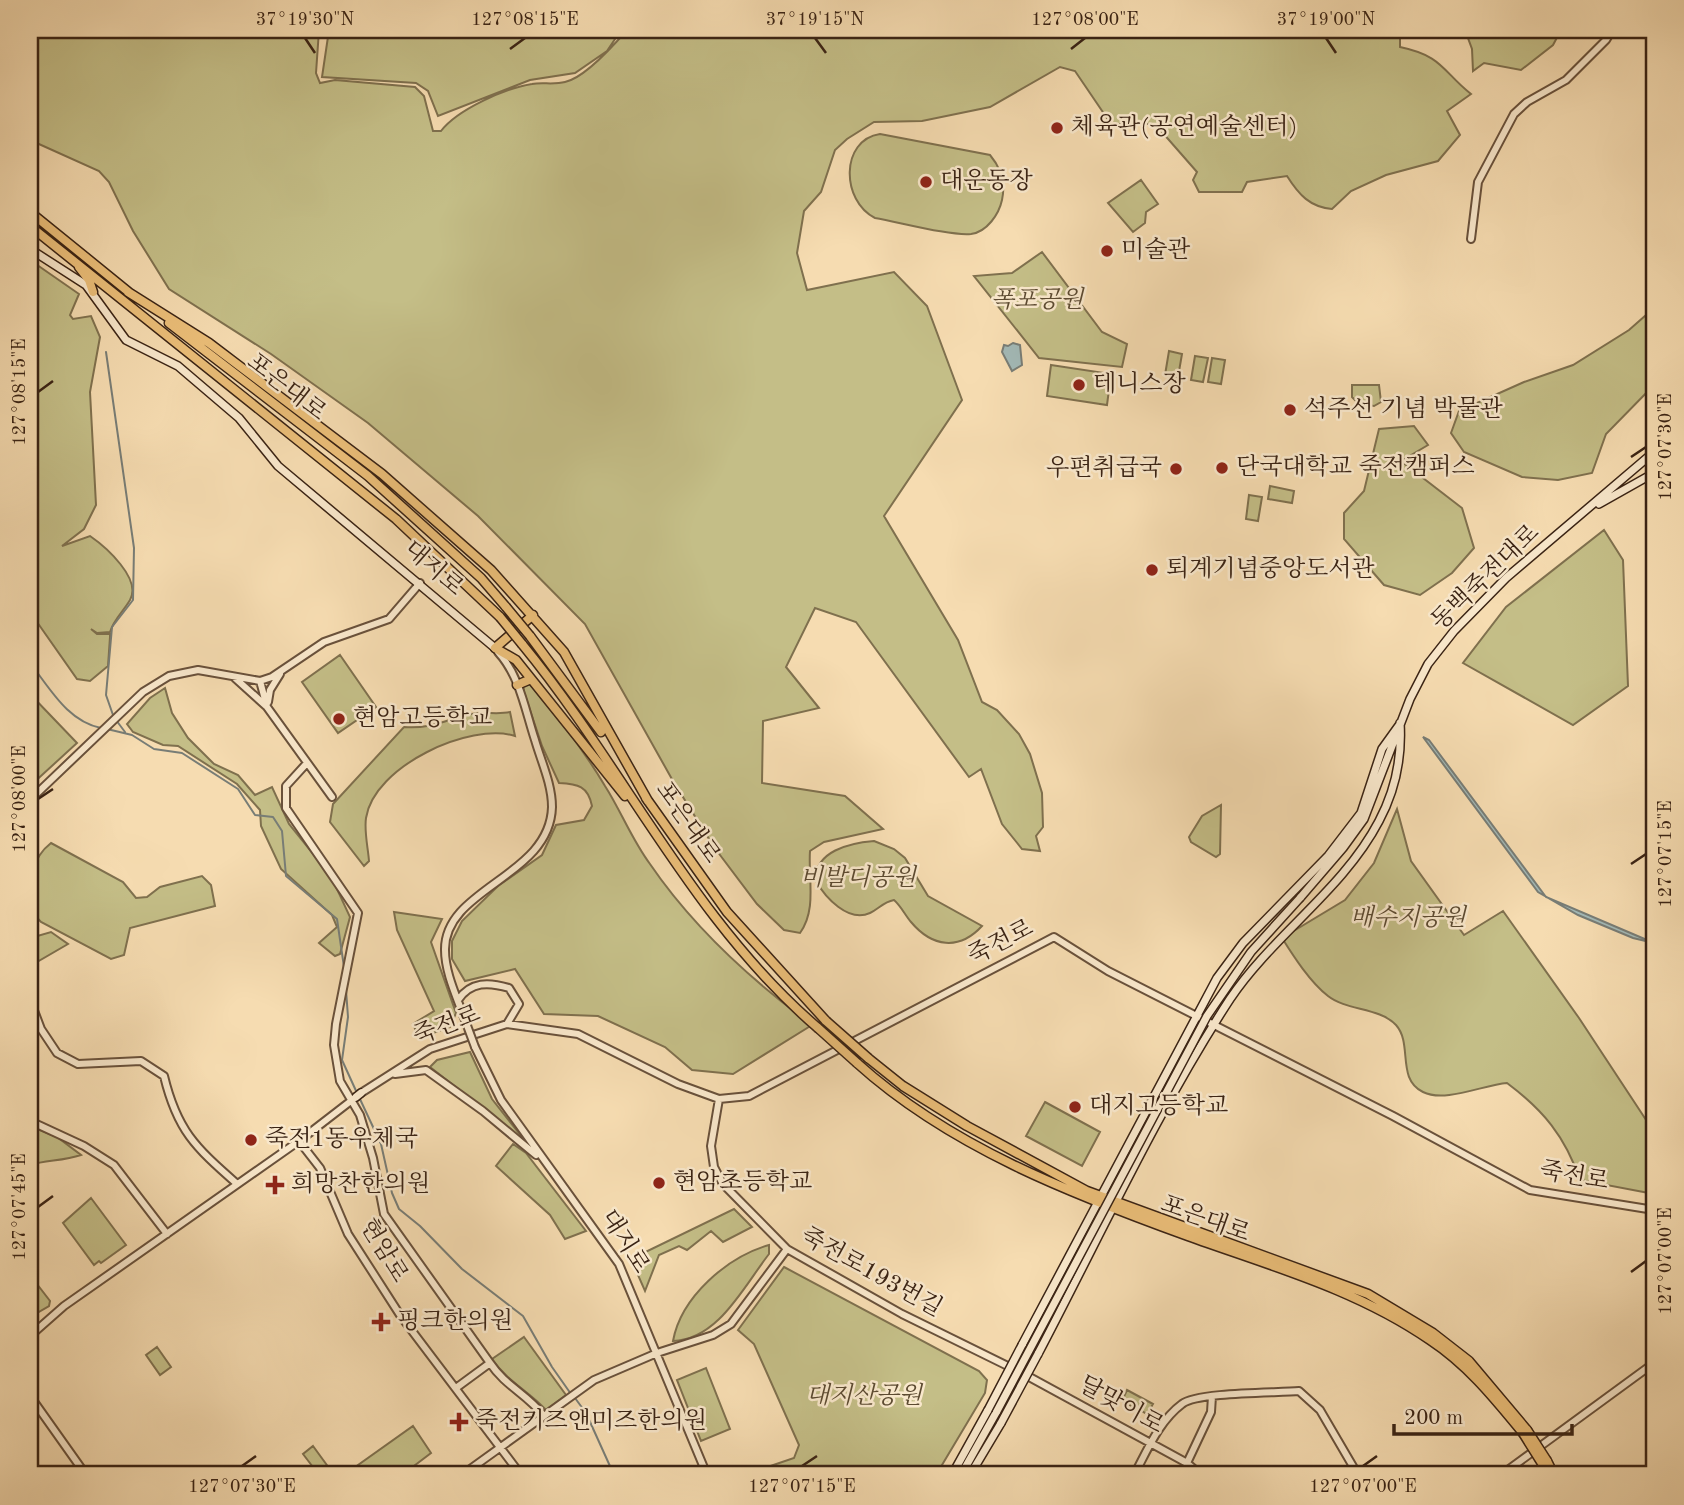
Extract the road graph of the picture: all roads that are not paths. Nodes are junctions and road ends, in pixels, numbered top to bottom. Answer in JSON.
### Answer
{"nodes":[{"id":1,"x":1612,"y":30,"type":"edge"},
{"id":2,"x":30,"y":212,"type":"edge"},
{"id":3,"x":30,"y":226,"type":"edge"},
{"id":4,"x":1471,"y":239,"type":"dead end"},
{"id":5,"x":30,"y":248,"type":"edge"},
{"id":6,"x":68,"y":254,"type":"junction"},
{"id":7,"x":93,"y":292,"type":"junction"},
{"id":8,"x":128,"y":292,"type":"junction"},
{"id":9,"x":1654,"y":452,"type":"edge"},
{"id":10,"x":1654,"y":472,"type":"edge"},
{"id":11,"x":1589,"y":509,"type":"junction"},
{"id":12,"x":420,"y":583,"type":"junction"},
{"id":13,"x":533,"y":615,"type":"junction"},
{"id":14,"x":495,"y":648,"type":"junction"},
{"id":15,"x":283,"y":671,"type":"junction"},
{"id":16,"x":231,"y":676,"type":"junction"},
{"id":17,"x":531,"y":679,"type":"junction"},
{"id":18,"x":260,"y":681,"type":"junction"},
{"id":19,"x":517,"y":685,"type":"junction"},
{"id":20,"x":267,"y":707,"type":"junction"},
{"id":21,"x":1400,"y":723,"type":"junction"},
{"id":22,"x":307,"y":763,"type":"junction"},
{"id":23,"x":332,"y":797,"type":"dead end"},
{"id":24,"x":30,"y":800,"type":"edge"},
{"id":25,"x":648,"y":801,"type":"junction"},
{"id":26,"x":646,"y":823,"type":"junction"},
{"id":27,"x":30,"y":1000,"type":"edge"},
{"id":28,"x":458,"y":1000,"type":"junction"},
{"id":29,"x":1196,"y":1016,"type":"junction"},
{"id":30,"x":507,"y":1024,"type":"junction"},
{"id":31,"x":1216,"y":1026,"type":"junction"},
{"id":32,"x":389,"y":1075,"type":"junction"},
{"id":33,"x":357,"y":1097,"type":"junction"},
{"id":34,"x":719,"y":1099,"type":"junction"},
{"id":35,"x":30,"y":1121,"type":"edge"},
{"id":36,"x":299,"y":1141,"type":"junction"},
{"id":37,"x":540,"y":1158,"type":"junction"},
{"id":38,"x":236,"y":1183,"type":"junction"},
{"id":39,"x":1099,"y":1199,"type":"junction"},
{"id":40,"x":1116,"y":1205,"type":"junction"},
{"id":41,"x":1654,"y":1210,"type":"edge"},
{"id":42,"x":167,"y":1234,"type":"junction"},
{"id":43,"x":787,"y":1250,"type":"junction"},
{"id":44,"x":31,"y":1334,"type":"edge"},
{"id":45,"x":30,"y":1345,"type":"edge"},
{"id":46,"x":657,"y":1353,"type":"junction"},
{"id":47,"x":490,"y":1363,"type":"junction"},
{"id":48,"x":1654,"y":1363,"type":"edge"},
{"id":49,"x":1021,"y":1373,"type":"joint"},
{"id":50,"x":456,"y":1388,"type":"junction"},
{"id":51,"x":30,"y":1396,"type":"edge"},
{"id":52,"x":1212,"y":1396,"type":"junction"},
{"id":53,"x":993,"y":1411,"type":"junction"},
{"id":54,"x":544,"y":1416,"type":"junction"},
{"id":55,"x":1151,"y":1444,"type":"junction"},
{"id":56,"x":500,"y":1448,"type":"junction"},
{"id":57,"x":1187,"y":1463,"type":"junction"},
{"id":58,"x":1545,"y":1463,"type":"junction"},
{"id":59,"x":86,"y":1475,"type":"edge"},
{"id":60,"x":462,"y":1475,"type":"edge"},
{"id":61,"x":521,"y":1475,"type":"edge"},
{"id":62,"x":707,"y":1475,"type":"edge"},
{"id":63,"x":952,"y":1475,"type":"edge"},
{"id":64,"x":961,"y":1475,"type":"edge"},
{"id":65,"x":970,"y":1475,"type":"edge"},
{"id":66,"x":1134,"y":1475,"type":"edge"},
{"id":67,"x":1200,"y":1475,"type":"edge"},
{"id":68,"x":1358,"y":1475,"type":"edge"},
{"id":69,"x":1501,"y":1475,"type":"edge"},
{"id":70,"x":1548,"y":1475,"type":"edge"},
{"id":71,"x":1554,"y":1475,"type":"edge"}],
"edges":[{"from":1,"to":4,"type":"street"},
{"from":2,"to":8,"type":"highway","name":"포은대로"},
{"from":3,"to":6,"type":"highway","name":"포은대로"},
{"from":5,"to":7,"type":"main road","name":"대지로"},
{"from":6,"to":7,"type":"highway"},
{"from":6,"to":26,"type":"highway","name":"포은대로","bridge":true},
{"from":7,"to":12,"type":"main road","name":"대지로"},
{"from":8,"to":13,"type":"highway"},
{"from":8,"to":25,"type":"highway","name":"포은대로","bridge":true},
{"from":9,"to":11,"type":"main road","name":"동백죽전대로"},
{"from":10,"to":11,"type":"main road","name":"동백죽전대로"},
{"from":11,"to":21,"type":"main road","name":"동백죽전대로"},
{"from":12,"to":14,"type":"main road","name":"대지로"},
{"from":12,"to":15,"type":"street"},
{"from":13,"to":14,"type":"highway"},
{"from":13,"to":25,"type":"highway"},
{"from":14,"to":17,"type":"highway"},
{"from":14,"to":19,"type":"street","name":"대지로"},
{"from":15,"to":18,"type":"street"},
{"from":15,"to":20,"type":"street"},
{"from":16,"to":18,"type":"street"},
{"from":16,"to":20,"type":"street"},
{"from":16,"to":24,"type":"street"},
{"from":17,"to":19,"type":"highway"},
{"from":17,"to":26,"type":"highway"},
{"from":18,"to":20,"type":"street"},
{"from":19,"to":28,"type":"street","name":"대지로"},
{"from":20,"to":22,"type":"street"},
{"from":21,"to":29,"type":"main road"},
{"from":21,"to":31,"type":"main road"},
{"from":21,"to":53,"type":"main road","name":"동백죽전대로","bridge":true},
{"from":22,"to":23,"type":"street"},
{"from":22,"to":33,"type":"street"},
{"from":25,"to":39,"type":"highway","name":"포은대로","bridge":true},
{"from":26,"to":39,"type":"highway","name":"포은대로","bridge":true},
{"from":27,"to":38,"type":"street"},
{"from":28,"to":30,"type":"street"},
{"from":28,"to":37,"type":"street","name":"대지로","bridge":true},
{"from":29,"to":31,"type":"street","name":"죽전로"},
{"from":29,"to":34,"type":"street","name":"죽전로"},
{"from":29,"to":39,"type":"main road"},
{"from":30,"to":32,"type":"street","name":"죽전로"},
{"from":30,"to":34,"type":"street","name":"죽전로"},
{"from":31,"to":40,"type":"main road"},
{"from":31,"to":41,"type":"street","name":"죽전로"},
{"from":32,"to":33,"type":"street","name":"죽전로"},
{"from":32,"to":37,"type":"street"},
{"from":33,"to":36,"type":"street","name":"죽전로"},
{"from":33,"to":47,"type":"street"},
{"from":34,"to":43,"type":"street","name":"죽전로193번길"},
{"from":35,"to":42,"type":"street"},
{"from":36,"to":38,"type":"street","name":"죽전로"},
{"from":36,"to":50,"type":"street","name":"현암로"},
{"from":37,"to":46,"type":"street","name":"대지로"},
{"from":38,"to":42,"type":"street","name":"죽전로"},
{"from":39,"to":40,"type":"highway","name":"포은대로"},
{"from":39,"to":53,"type":"main road","bridge":true},
{"from":40,"to":58,"type":"highway","name":"포은대로","bridge":true},
{"from":40,"to":65,"type":"main road","bridge":true},
{"from":42,"to":44,"type":"street","name":"죽전로"},
{"from":43,"to":46,"type":"street"},
{"from":43,"to":49,"type":"street","name":"죽전로193번길"},
{"from":44,"to":45,"type":"street"},
{"from":46,"to":54,"type":"street"},
{"from":46,"to":62,"type":"street","name":"대지로"},
{"from":47,"to":50,"type":"street"},
{"from":47,"to":54,"type":"street"},
{"from":48,"to":69,"type":"street"},
{"from":49,"to":55,"type":"street","name":"달맞이로"},
{"from":50,"to":56,"type":"street","name":"현암로"},
{"from":51,"to":59,"type":"street"},
{"from":52,"to":55,"type":"street"},
{"from":52,"to":57,"type":"street"},
{"from":52,"to":68,"type":"street"},
{"from":53,"to":63,"type":"main road"},
{"from":53,"to":64,"type":"main road"},
{"from":54,"to":56,"type":"street"},
{"from":55,"to":57,"type":"street","name":"달맞이로"},
{"from":55,"to":66,"type":"street"},
{"from":56,"to":60,"type":"street"},
{"from":56,"to":61,"type":"street","name":"현암로"},
{"from":57,"to":67,"type":"street","name":"달맞이로"},
{"from":58,"to":70,"type":"highway"},
{"from":58,"to":71,"type":"highway"}]}
